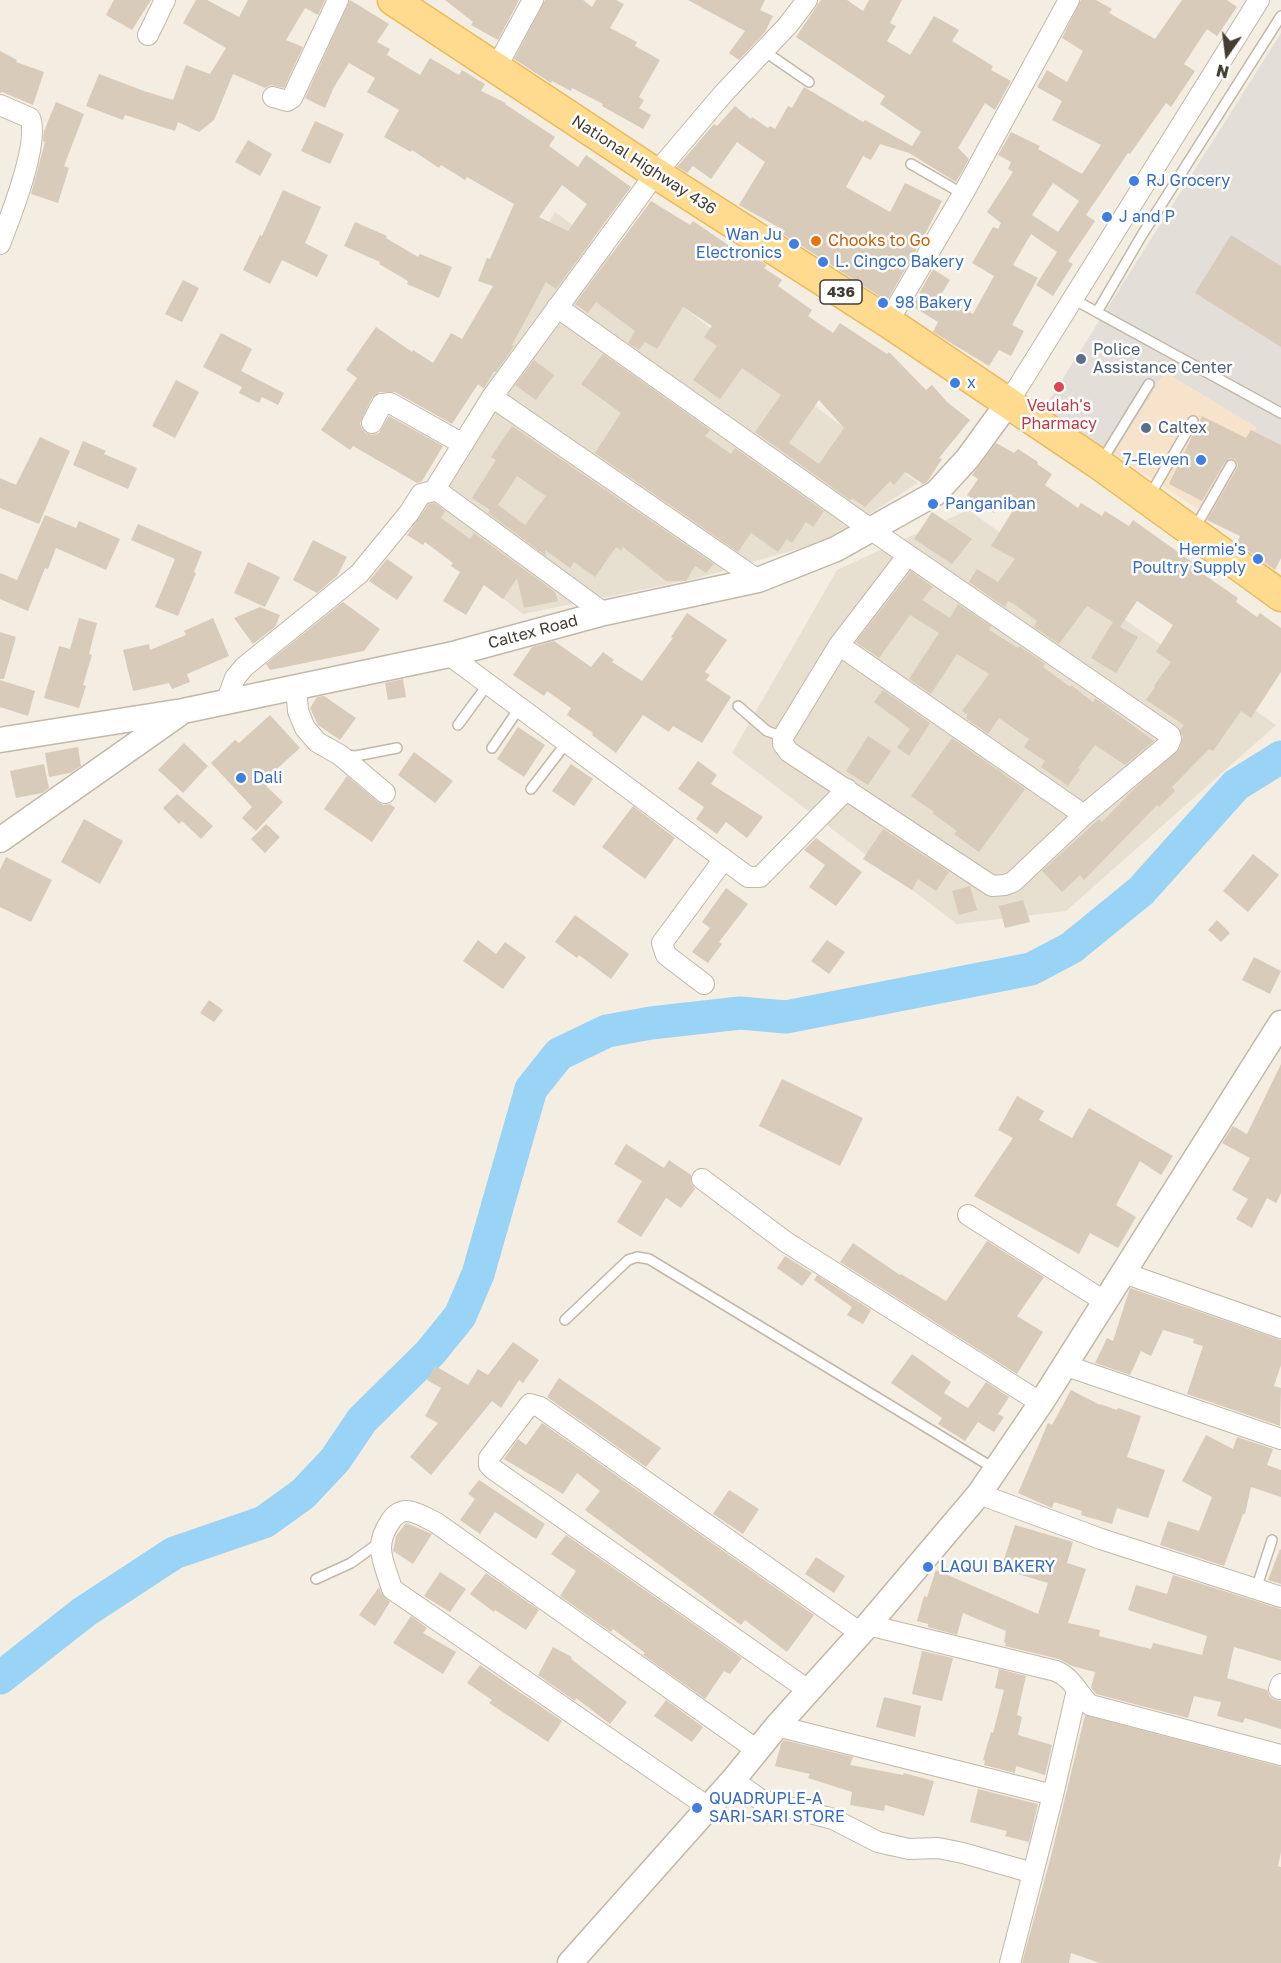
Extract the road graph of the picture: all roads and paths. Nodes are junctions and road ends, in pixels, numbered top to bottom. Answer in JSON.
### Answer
{"nodes":[{"id":1,"x":165,"y":0,"type":"edge"},
{"id":2,"x":338,"y":0,"type":"edge"},
{"id":3,"x":393,"y":0,"type":"edge"},
{"id":4,"x":533,"y":0,"type":"edge"},
{"id":5,"x":807,"y":0,"type":"edge"},
{"id":6,"x":1069,"y":0,"type":"edge"},
{"id":7,"x":1259,"y":0,"type":"edge"},
{"id":8,"x":1281,"y":16,"type":"edge"},
{"id":9,"x":148,"y":35,"type":"dead end"},
{"id":10,"x":764,"y":51,"type":"junction"},
{"id":11,"x":496,"y":68,"type":"junction"},
{"id":12,"x":809,"y":82,"type":"dead end"},
{"id":13,"x":273,"y":97,"type":"dead end"},
{"id":14,"x":0,"y":105,"type":"edge"},
{"id":15,"x":910,"y":164,"type":"dead end"},
{"id":16,"x":656,"y":173,"type":"junction"},
{"id":17,"x":963,"y":194,"type":"junction"},
{"id":18,"x":0,"y":244,"type":"edge"},
{"id":19,"x":1073,"y":299,"type":"junction"},
{"id":20,"x":557,"y":307,"type":"junction"},
{"id":21,"x":1098,"y":312,"type":"junction"},
{"id":22,"x":888,"y":322,"type":"junction"},
{"id":23,"x":1149,"y":384,"type":"dead end"},
{"id":24,"x":492,"y":397,"type":"junction"},
{"id":25,"x":1008,"y":404,"type":"junction"},
{"id":26,"x":1281,"y":412,"type":"edge"},
{"id":27,"x":1194,"y":421,"type":"dead end"},
{"id":28,"x":372,"y":423,"type":"dead end"},
{"id":29,"x":464,"y":444,"type":"junction"},
{"id":30,"x":1099,"y":464,"type":"junction"},
{"id":31,"x":1231,"y":465,"type":"dead end"},
{"id":32,"x":437,"y":490,"type":"junction"},
{"id":33,"x":1147,"y":499,"type":"junction"},
{"id":34,"x":873,"y":531,"type":"junction"},
{"id":35,"x":1192,"y":533,"type":"junction"},
{"id":36,"x":908,"y":555,"type":"junction"},
{"id":37,"x":758,"y":580,"type":"junction"},
{"id":38,"x":1281,"y":596,"type":"edge"},
{"id":39,"x":604,"y":613,"type":"junction"},
{"id":40,"x":839,"y":645,"type":"junction"},
{"id":41,"x":449,"y":655,"type":"junction"},
{"id":42,"x":488,"y":684,"type":"junction"},
{"id":43,"x":296,"y":687,"type":"junction"},
{"id":44,"x":226,"y":702,"type":"junction"},
{"id":45,"x":738,"y":706,"type":"dead end"},
{"id":46,"x":520,"y":707,"type":"junction"},
{"id":47,"x":183,"y":711,"type":"junction"},
{"id":48,"x":458,"y":725,"type":"dead end"},
{"id":49,"x":783,"y":737,"type":"junction"},
{"id":50,"x":0,"y":740,"type":"edge"},
{"id":51,"x":567,"y":742,"type":"junction"},
{"id":52,"x":397,"y":748,"type":"dead end"},
{"id":53,"x":492,"y":748,"type":"dead end"},
{"id":54,"x":340,"y":755,"type":"junction"},
{"id":55,"x":531,"y":789,"type":"dead end"},
{"id":56,"x":847,"y":789,"type":"junction"},
{"id":57,"x":386,"y":793,"type":"dead end"},
{"id":58,"x":1084,"y":815,"type":"junction"},
{"id":59,"x":0,"y":840,"type":"edge"},
{"id":60,"x":724,"y":859,"type":"junction"},
{"id":61,"x":704,"y":984,"type":"dead end"},
{"id":62,"x":1281,"y":1023,"type":"edge"},
{"id":63,"x":702,"y":1179,"type":"dead end"},
{"id":64,"x":968,"y":1215,"type":"dead end"},
{"id":65,"x":1124,"y":1273,"type":"junction"},
{"id":66,"x":1104,"y":1301,"type":"junction"},
{"id":67,"x":565,"y":1320,"type":"dead end"},
{"id":68,"x":1281,"y":1328,"type":"edge"},
{"id":69,"x":1064,"y":1365,"type":"junction"},
{"id":70,"x":1041,"y":1402,"type":"junction"},
{"id":71,"x":1281,"y":1439,"type":"edge"},
{"id":72,"x":996,"y":1469,"type":"junction"},
{"id":73,"x":979,"y":1494,"type":"junction"},
{"id":74,"x":1272,"y":1540,"type":"dead end"},
{"id":75,"x":380,"y":1542,"type":"junction"},
{"id":76,"x":316,"y":1579,"type":"dead end"},
{"id":77,"x":1256,"y":1589,"type":"junction"},
{"id":78,"x":1281,"y":1597,"type":"edge"},
{"id":79,"x":863,"y":1628,"type":"junction"},
{"id":80,"x":808,"y":1690,"type":"junction"},
{"id":81,"x":1077,"y":1690,"type":"junction"},
{"id":82,"x":777,"y":1726,"type":"junction"},
{"id":83,"x":757,"y":1750,"type":"junction"},
{"id":84,"x":1281,"y":1755,"type":"edge"},
{"id":85,"x":733,"y":1780,"type":"junction"},
{"id":86,"x":1053,"y":1795,"type":"junction"},
{"id":87,"x":708,"y":1807,"type":"junction"},
{"id":88,"x":1033,"y":1873,"type":"junction"},
{"id":89,"x":570,"y":1963,"type":"edge"},
{"id":90,"x":1010,"y":1963,"type":"edge"}],
"edges":[{"from":1,"to":9,"type":"street"},
{"from":2,"to":13,"type":"street"},
{"from":3,"to":11,"type":"main road","name":"National Highway 436","number":"436"},
{"from":4,"to":11,"type":"street"},
{"from":5,"to":10,"type":"street"},
{"from":6,"to":17,"type":"street"},
{"from":7,"to":19,"type":"street"},
{"from":8,"to":21,"type":"lane"},
{"from":10,"to":12,"type":"lane"},
{"from":10,"to":16,"type":"street"},
{"from":11,"to":16,"type":"main road","name":"National Highway 436","number":"436"},
{"from":14,"to":18,"type":"street"},
{"from":15,"to":17,"type":"lane"},
{"from":16,"to":20,"type":"street"},
{"from":16,"to":22,"type":"main road","name":"National Highway 436","number":"436"},
{"from":17,"to":22,"type":"street"},
{"from":19,"to":21,"type":"lane"},
{"from":19,"to":25,"type":"street"},
{"from":20,"to":24,"type":"street"},
{"from":20,"to":34,"type":"street"},
{"from":21,"to":26,"type":"lane"},
{"from":22,"to":25,"type":"main road","name":"National Highway 436","number":"436"},
{"from":23,"to":30,"type":"lane"},
{"from":24,"to":29,"type":"street"},
{"from":24,"to":37,"type":"street"},
{"from":25,"to":30,"type":"main road","name":"National Highway 436","number":"436"},
{"from":25,"to":34,"type":"street","name":"Caltex Road"},
{"from":27,"to":33,"type":"lane"},
{"from":28,"to":29,"type":"street"},
{"from":29,"to":32,"type":"street"},
{"from":30,"to":33,"type":"main road","name":"National Highway 436","number":"436"},
{"from":31,"to":35,"type":"lane"},
{"from":32,"to":39,"type":"street"},
{"from":32,"to":44,"type":"street"},
{"from":33,"to":35,"type":"main road","name":"National Highway 436","number":"436"},
{"from":34,"to":36,"type":"street"},
{"from":34,"to":37,"type":"street","name":"Caltex Road"},
{"from":35,"to":38,"type":"main road","name":"National Highway 436","number":"436"},
{"from":36,"to":40,"type":"street"},
{"from":36,"to":58,"type":"street"},
{"from":37,"to":39,"type":"street","name":"Caltex Road"},
{"from":39,"to":41,"type":"street","name":"Caltex Road"},
{"from":40,"to":49,"type":"street"},
{"from":40,"to":58,"type":"street"},
{"from":41,"to":42,"type":"street"},
{"from":41,"to":43,"type":"street","name":"Caltex Road"},
{"from":42,"to":46,"type":"street"},
{"from":42,"to":48,"type":"lane"},
{"from":43,"to":44,"type":"street","name":"Caltex Road"},
{"from":43,"to":54,"type":"street"},
{"from":44,"to":47,"type":"street","name":"Caltex Road"},
{"from":45,"to":49,"type":"lane"},
{"from":46,"to":51,"type":"street"},
{"from":46,"to":53,"type":"lane"},
{"from":47,"to":50,"type":"street","name":"Caltex Road"},
{"from":47,"to":59,"type":"street"},
{"from":49,"to":56,"type":"street"},
{"from":51,"to":55,"type":"lane"},
{"from":51,"to":60,"type":"street"},
{"from":52,"to":54,"type":"lane"},
{"from":54,"to":57,"type":"street"},
{"from":56,"to":58,"type":"street"},
{"from":56,"to":60,"type":"street"},
{"from":60,"to":61,"type":"street"},
{"from":62,"to":65,"type":"street"},
{"from":63,"to":70,"type":"street"},
{"from":64,"to":66,"type":"street"},
{"from":65,"to":66,"type":"street"},
{"from":65,"to":68,"type":"street"},
{"from":66,"to":69,"type":"street"},
{"from":67,"to":72,"type":"lane"},
{"from":69,"to":70,"type":"street"},
{"from":69,"to":71,"type":"street"},
{"from":70,"to":72,"type":"street"},
{"from":72,"to":73,"type":"street"},
{"from":73,"to":77,"type":"street"},
{"from":73,"to":79,"type":"street"},
{"from":74,"to":77,"type":"lane"},
{"from":75,"to":76,"type":"lane"},
{"from":75,"to":83,"type":"street"},
{"from":75,"to":87,"type":"street"},
{"from":77,"to":78,"type":"street"},
{"from":79,"to":80,"type":"street"},
{"from":79,"to":80,"type":"street"},
{"from":79,"to":81,"type":"street"},
{"from":80,"to":82,"type":"street"},
{"from":81,"to":84,"type":"street"},
{"from":81,"to":86,"type":"street"},
{"from":82,"to":83,"type":"street"},
{"from":82,"to":86,"type":"street"},
{"from":83,"to":85,"type":"street"},
{"from":85,"to":87,"type":"street"},
{"from":85,"to":88,"type":"street"},
{"from":86,"to":88,"type":"street"},
{"from":87,"to":89,"type":"street"},
{"from":88,"to":90,"type":"street"}]}
